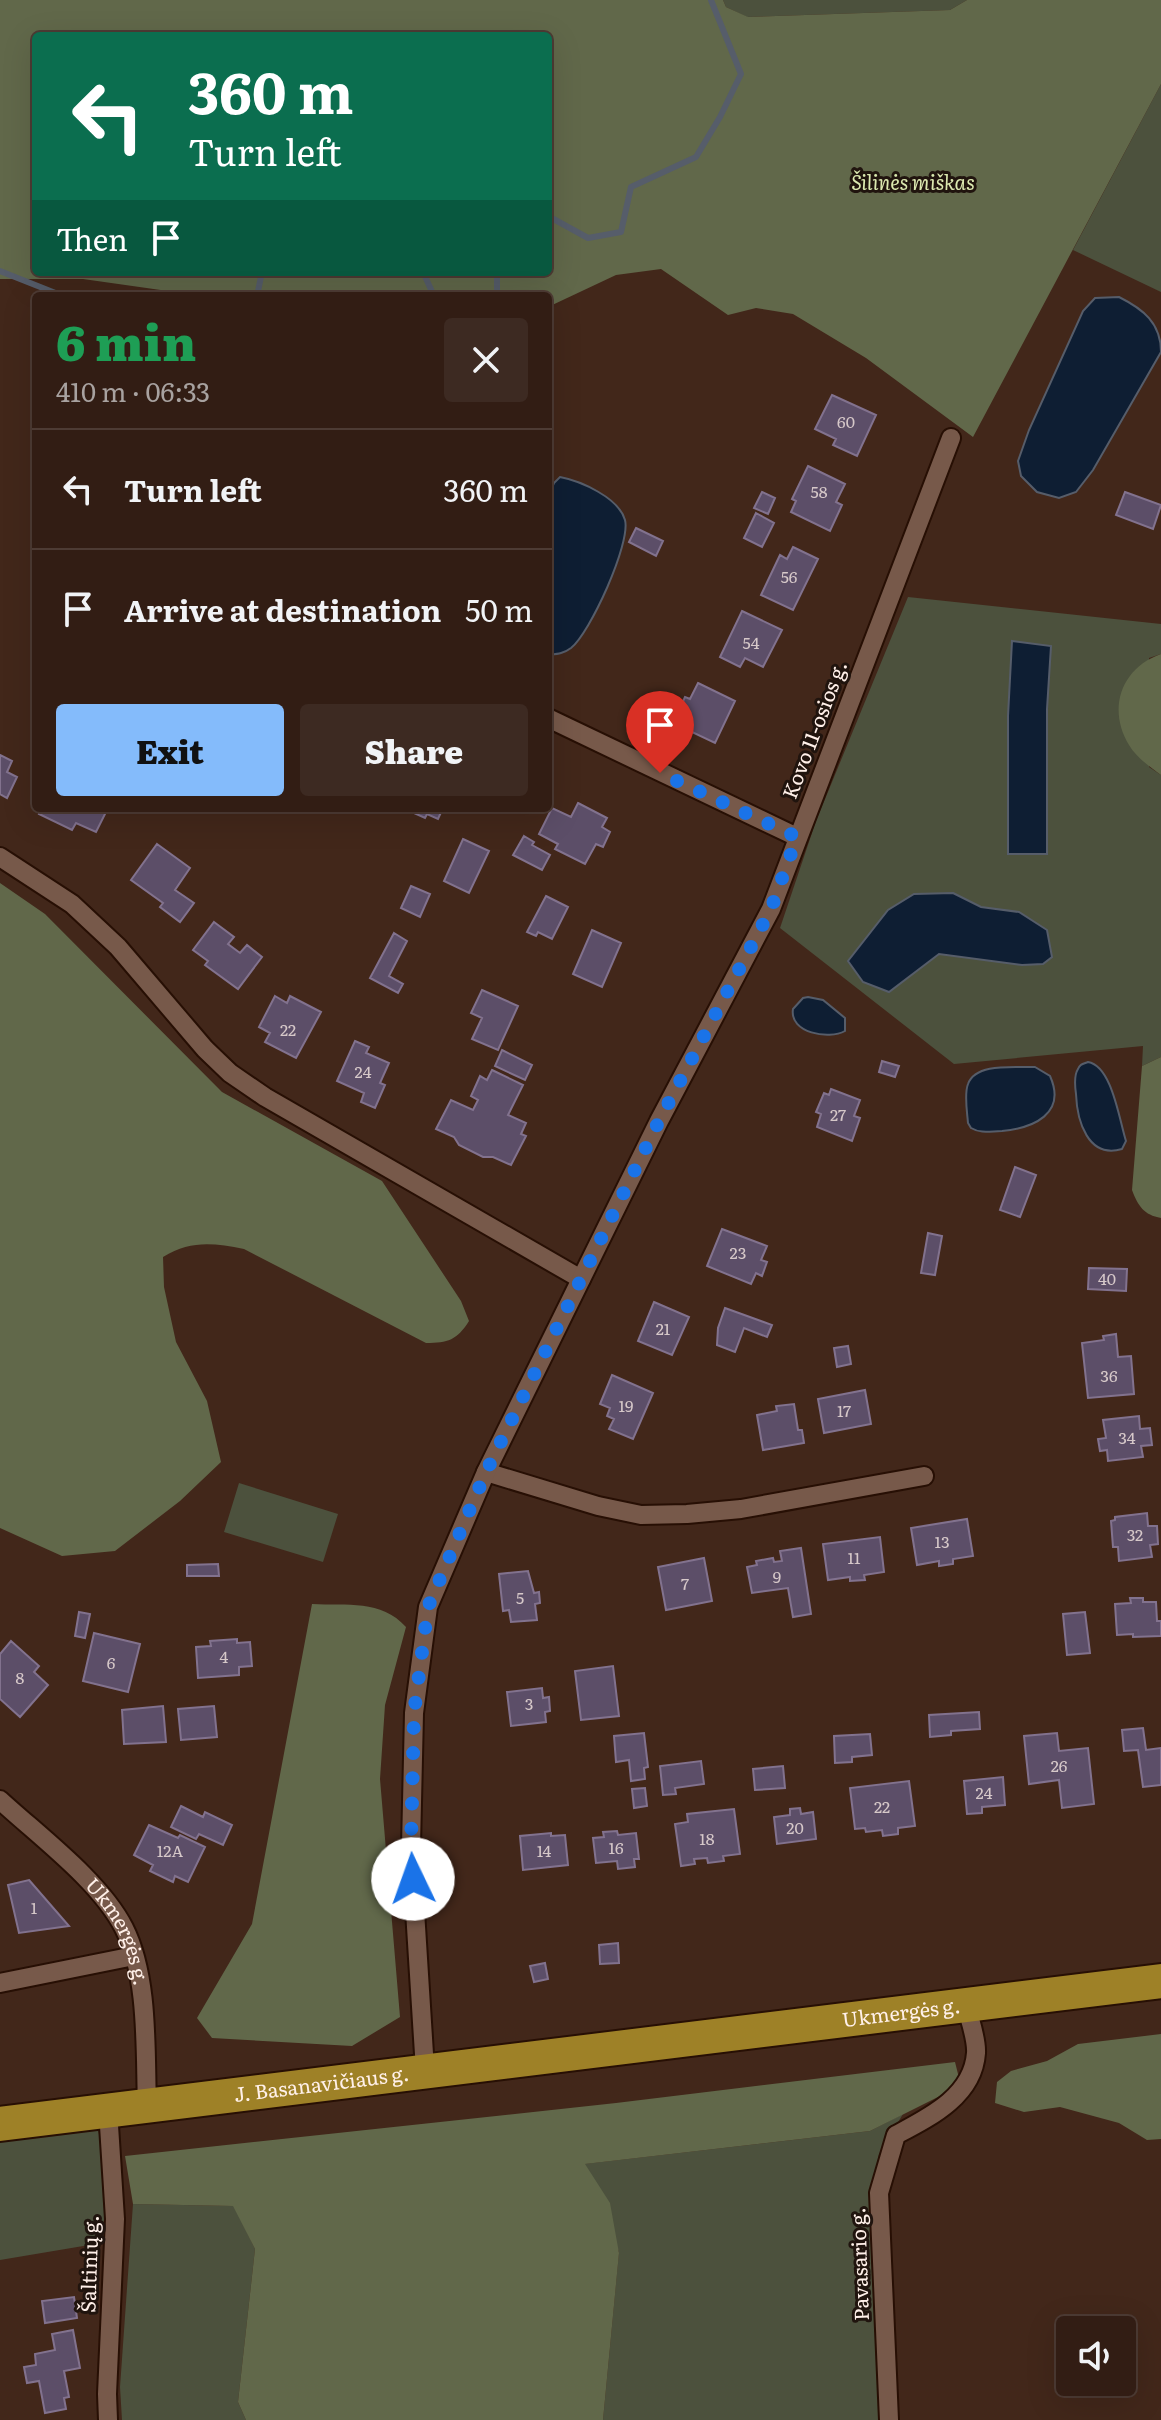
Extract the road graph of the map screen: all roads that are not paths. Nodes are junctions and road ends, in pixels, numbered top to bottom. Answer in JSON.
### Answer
{"nodes":[{"id":1,"x":951,"y":438,"type":"dead end"},
{"id":2,"x":552,"y":720,"type":"edge"},
{"id":3,"x":797,"y":837,"type":"junction"},
{"id":4,"x":0,"y":857,"type":"edge"},
{"id":5,"x":581,"y":1279,"type":"junction"},
{"id":6,"x":486,"y":1472,"type":"junction"},
{"id":7,"x":924,"y":1476,"type":"dead end"},
{"id":8,"x":0,"y":1800,"type":"edge"},
{"id":9,"x":134,"y":1956,"type":"junction"},
{"id":10,"x":1161,"y":1981,"type":"edge"},
{"id":11,"x":0,"y":1983,"type":"edge"},
{"id":12,"x":966,"y":2004,"type":"junction"},
{"id":13,"x":642,"y":2044,"type":"joint"},
{"id":14,"x":425,"y":2070,"type":"junction"},
{"id":15,"x":147,"y":2105,"type":"junction"},
{"id":16,"x":108,"y":2110,"type":"junction"},
{"id":17,"x":0,"y":2124,"type":"edge"},
{"id":18,"x":108,"y":2420,"type":"edge"},
{"id":19,"x":889,"y":2420,"type":"edge"}],
"edges":[{"from":1,"to":3,"type":"street","name":"Kovo 11-osios g."},
{"from":2,"to":3,"type":"street"},
{"from":3,"to":5,"type":"street","name":"Kovo 11-osios g."},
{"from":4,"to":5,"type":"street"},
{"from":5,"to":6,"type":"street","name":"Kovo 11-osios g."},
{"from":6,"to":7,"type":"street"},
{"from":6,"to":14,"type":"street","name":"Kovo 11-osios g."},
{"from":8,"to":9,"type":"street","name":"Ukmergės g."},
{"from":9,"to":11,"type":"street"},
{"from":9,"to":15,"type":"street","name":"Ukmergės g."},
{"from":10,"to":12,"type":"highway","name":"Ukmergės g."},
{"from":12,"to":13,"type":"highway","name":"Ukmergės g."},
{"from":12,"to":19,"type":"street","name":"Pavasario g."},
{"from":13,"to":14,"type":"highway","name":"J. Basanavičiaus g."},
{"from":14,"to":15,"type":"highway","name":"J. Basanavičiaus g."},
{"from":15,"to":16,"type":"highway","name":"J. Basanavičiaus g."},
{"from":16,"to":17,"type":"highway","name":"J. Basanavičiaus g."},
{"from":16,"to":18,"type":"street","name":"Šaltinių g."}]}
